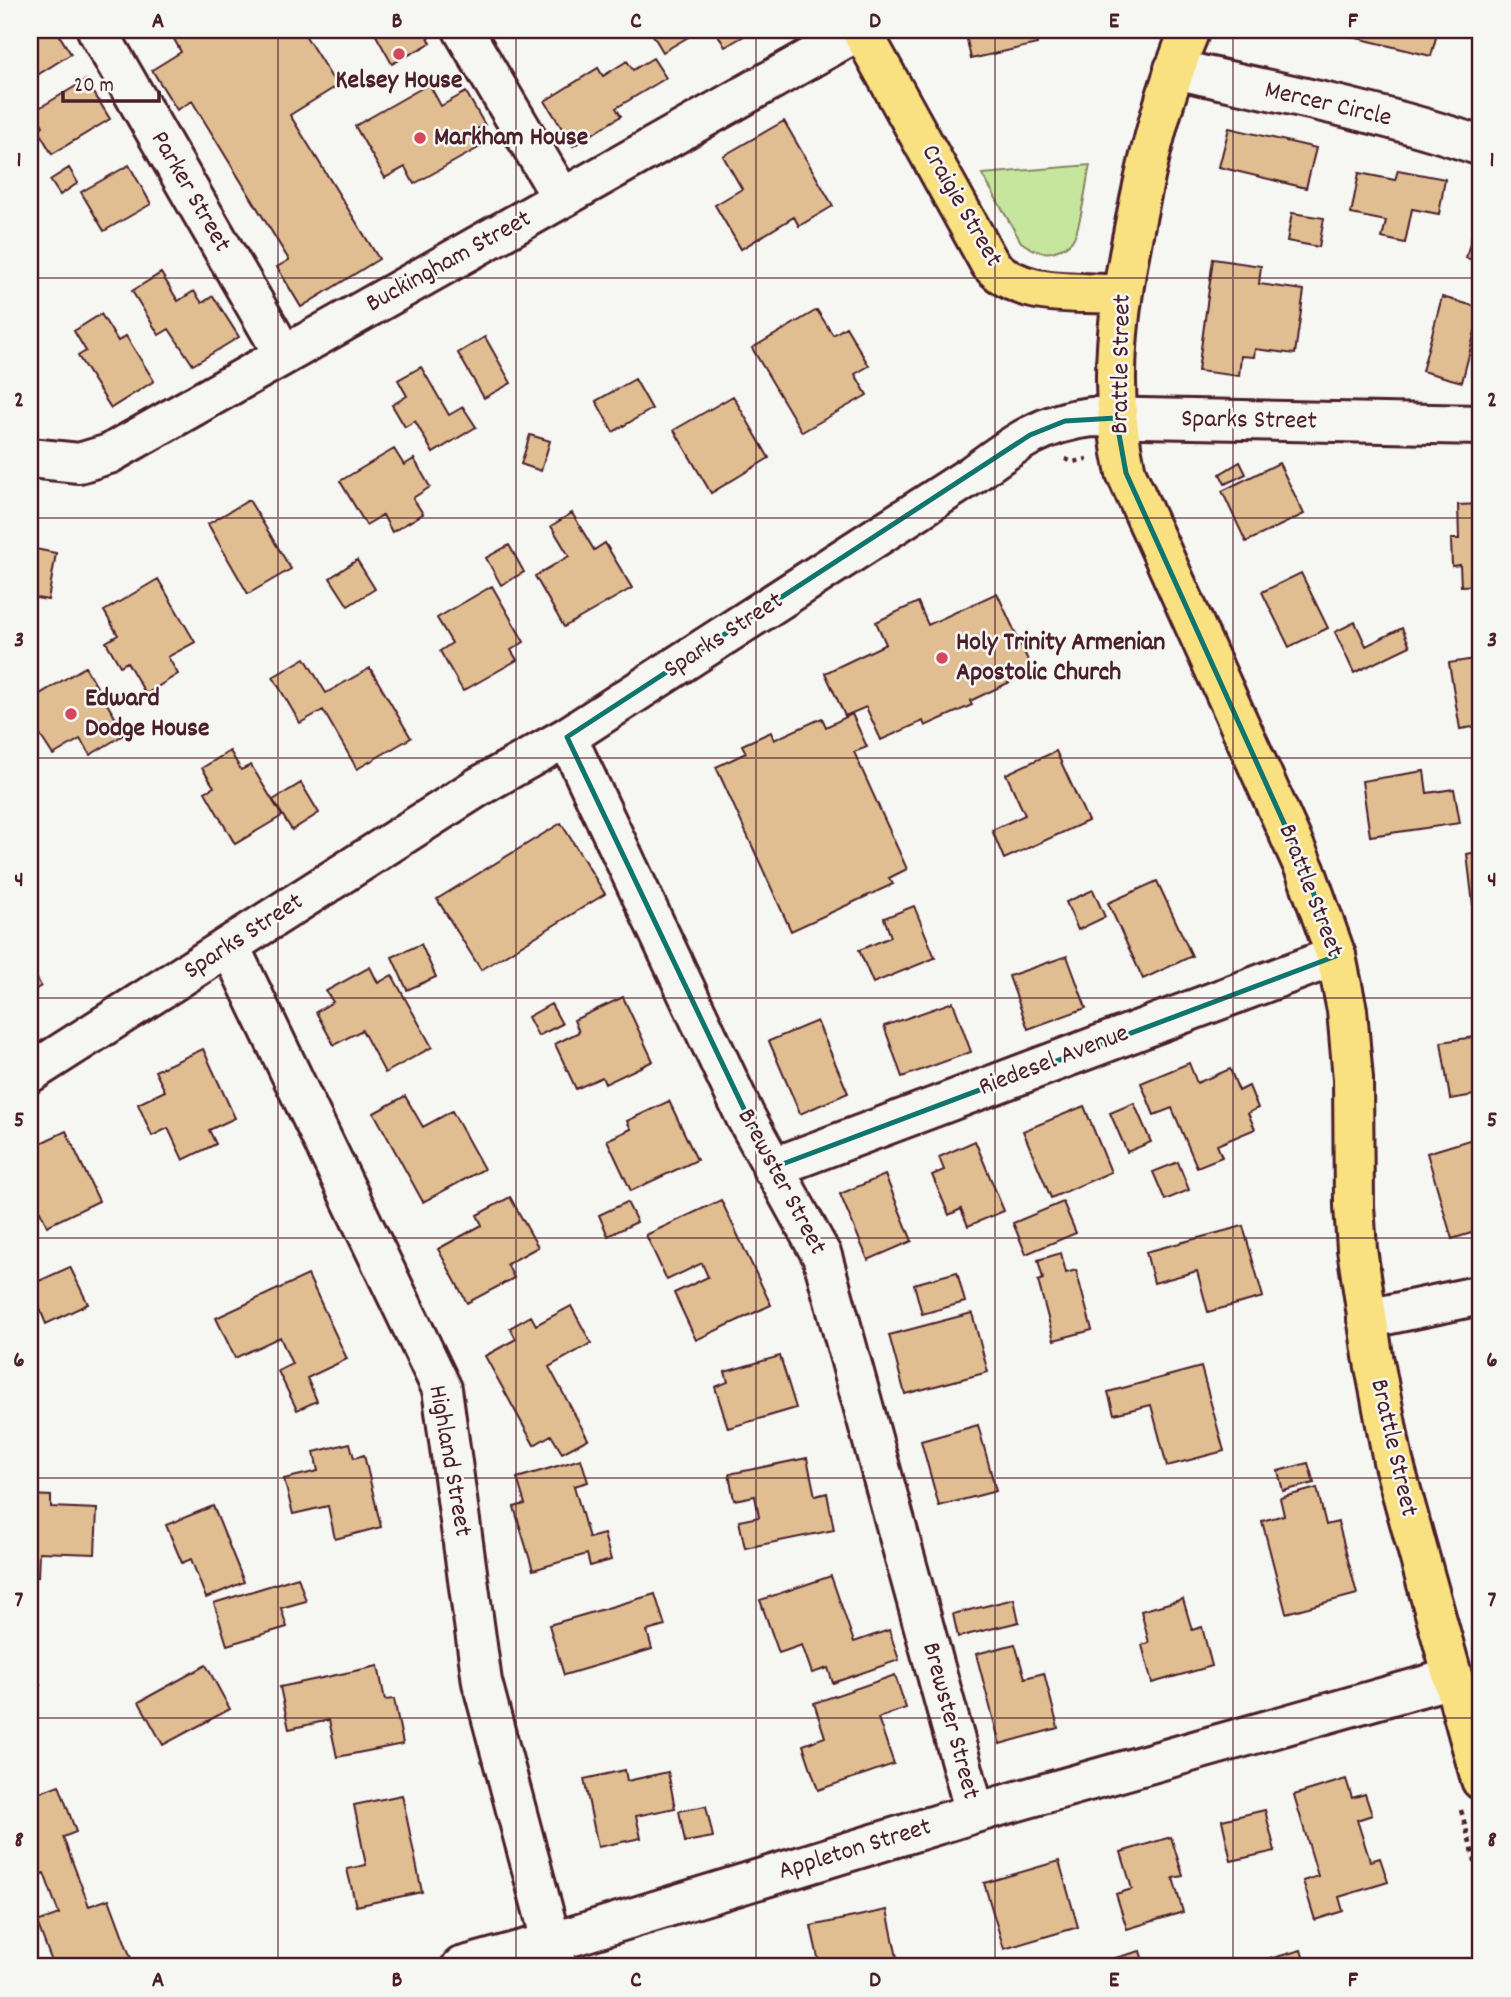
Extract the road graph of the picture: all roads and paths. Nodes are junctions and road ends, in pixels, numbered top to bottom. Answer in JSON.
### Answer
{"nodes":[{"id":1,"x":97,"y":30,"type":"edge"},
{"id":2,"x":463,"y":30,"type":"edge"},
{"id":3,"x":860,"y":30,"type":"edge"},
{"id":4,"x":1190,"y":30,"type":"edge"},
{"id":5,"x":1174,"y":69,"type":"junction"},
{"id":6,"x":1481,"y":146,"type":"edge"},
{"id":7,"x":562,"y":198,"type":"junction"},
{"id":8,"x":1121,"y":295,"type":"junction"},
{"id":9,"x":284,"y":355,"type":"junction"},
{"id":10,"x":1116,"y":418,"type":"junction"},
{"id":11,"x":1481,"y":425,"type":"edge"},
{"id":12,"x":30,"y":458,"type":"edge"},
{"id":13,"x":567,"y":737,"type":"junction"},
{"id":14,"x":230,"y":947,"type":"junction"},
{"id":15,"x":1336,"y":956,"type":"junction"},
{"id":16,"x":30,"y":1073,"type":"edge"},
{"id":17,"x":772,"y":1168,"type":"junction"},
{"id":18,"x":1481,"y":1295,"type":"edge"},
{"id":19,"x":1367,"y":1319,"type":"junction"},
{"id":20,"x":1452,"y":1678,"type":"junction"},
{"id":21,"x":1481,"y":1780,"type":"edge"},
{"id":22,"x":975,"y":1813,"type":"junction"},
{"id":23,"x":554,"y":1955,"type":"edge"},
{"id":24,"x":461,"y":1967,"type":"edge"}],
"edges":[{"from":1,"to":9,"type":"street","name":"Parker Street"},
{"from":2,"to":7,"type":"street"},
{"from":3,"to":7,"type":"street","name":"Buckingham Street"},
{"from":3,"to":8,"type":"main road","name":"Craigie Street"},
{"from":4,"to":5,"type":"main road","name":"Brattle Street"},
{"from":5,"to":6,"type":"street","name":"Mercer Circle"},
{"from":5,"to":8,"type":"main road","name":"Brattle Street"},
{"from":7,"to":9,"type":"street","name":"Buckingham Street"},
{"from":8,"to":10,"type":"main road","name":"Brattle Street"},
{"from":9,"to":12,"type":"street","name":"Buckingham Street"},
{"from":10,"to":11,"type":"street","name":"Sparks Street"},
{"from":10,"to":13,"type":"street","name":"Sparks Street"},
{"from":10,"to":15,"type":"main road","name":"Brattle Street"},
{"from":13,"to":14,"type":"street","name":"Sparks Street"},
{"from":13,"to":17,"type":"street","name":"Brewster Street"},
{"from":14,"to":16,"type":"street","name":"Sparks Street"},
{"from":14,"to":23,"type":"street","name":"Highland Street"},
{"from":15,"to":17,"type":"street","name":"Riedesel Avenue"},
{"from":15,"to":19,"type":"main road","name":"Brattle Street"},
{"from":17,"to":22,"type":"street","name":"Brewster Street"},
{"from":18,"to":19,"type":"street"},
{"from":19,"to":20,"type":"main road","name":"Brattle Street"},
{"from":20,"to":21,"type":"main road","name":"Brattle Street"},
{"from":20,"to":22,"type":"street","name":"Appleton Street"},
{"from":22,"to":23,"type":"street","name":"Appleton Street"},
{"from":23,"to":24,"type":"street","name":"Appleton Street"}]}
